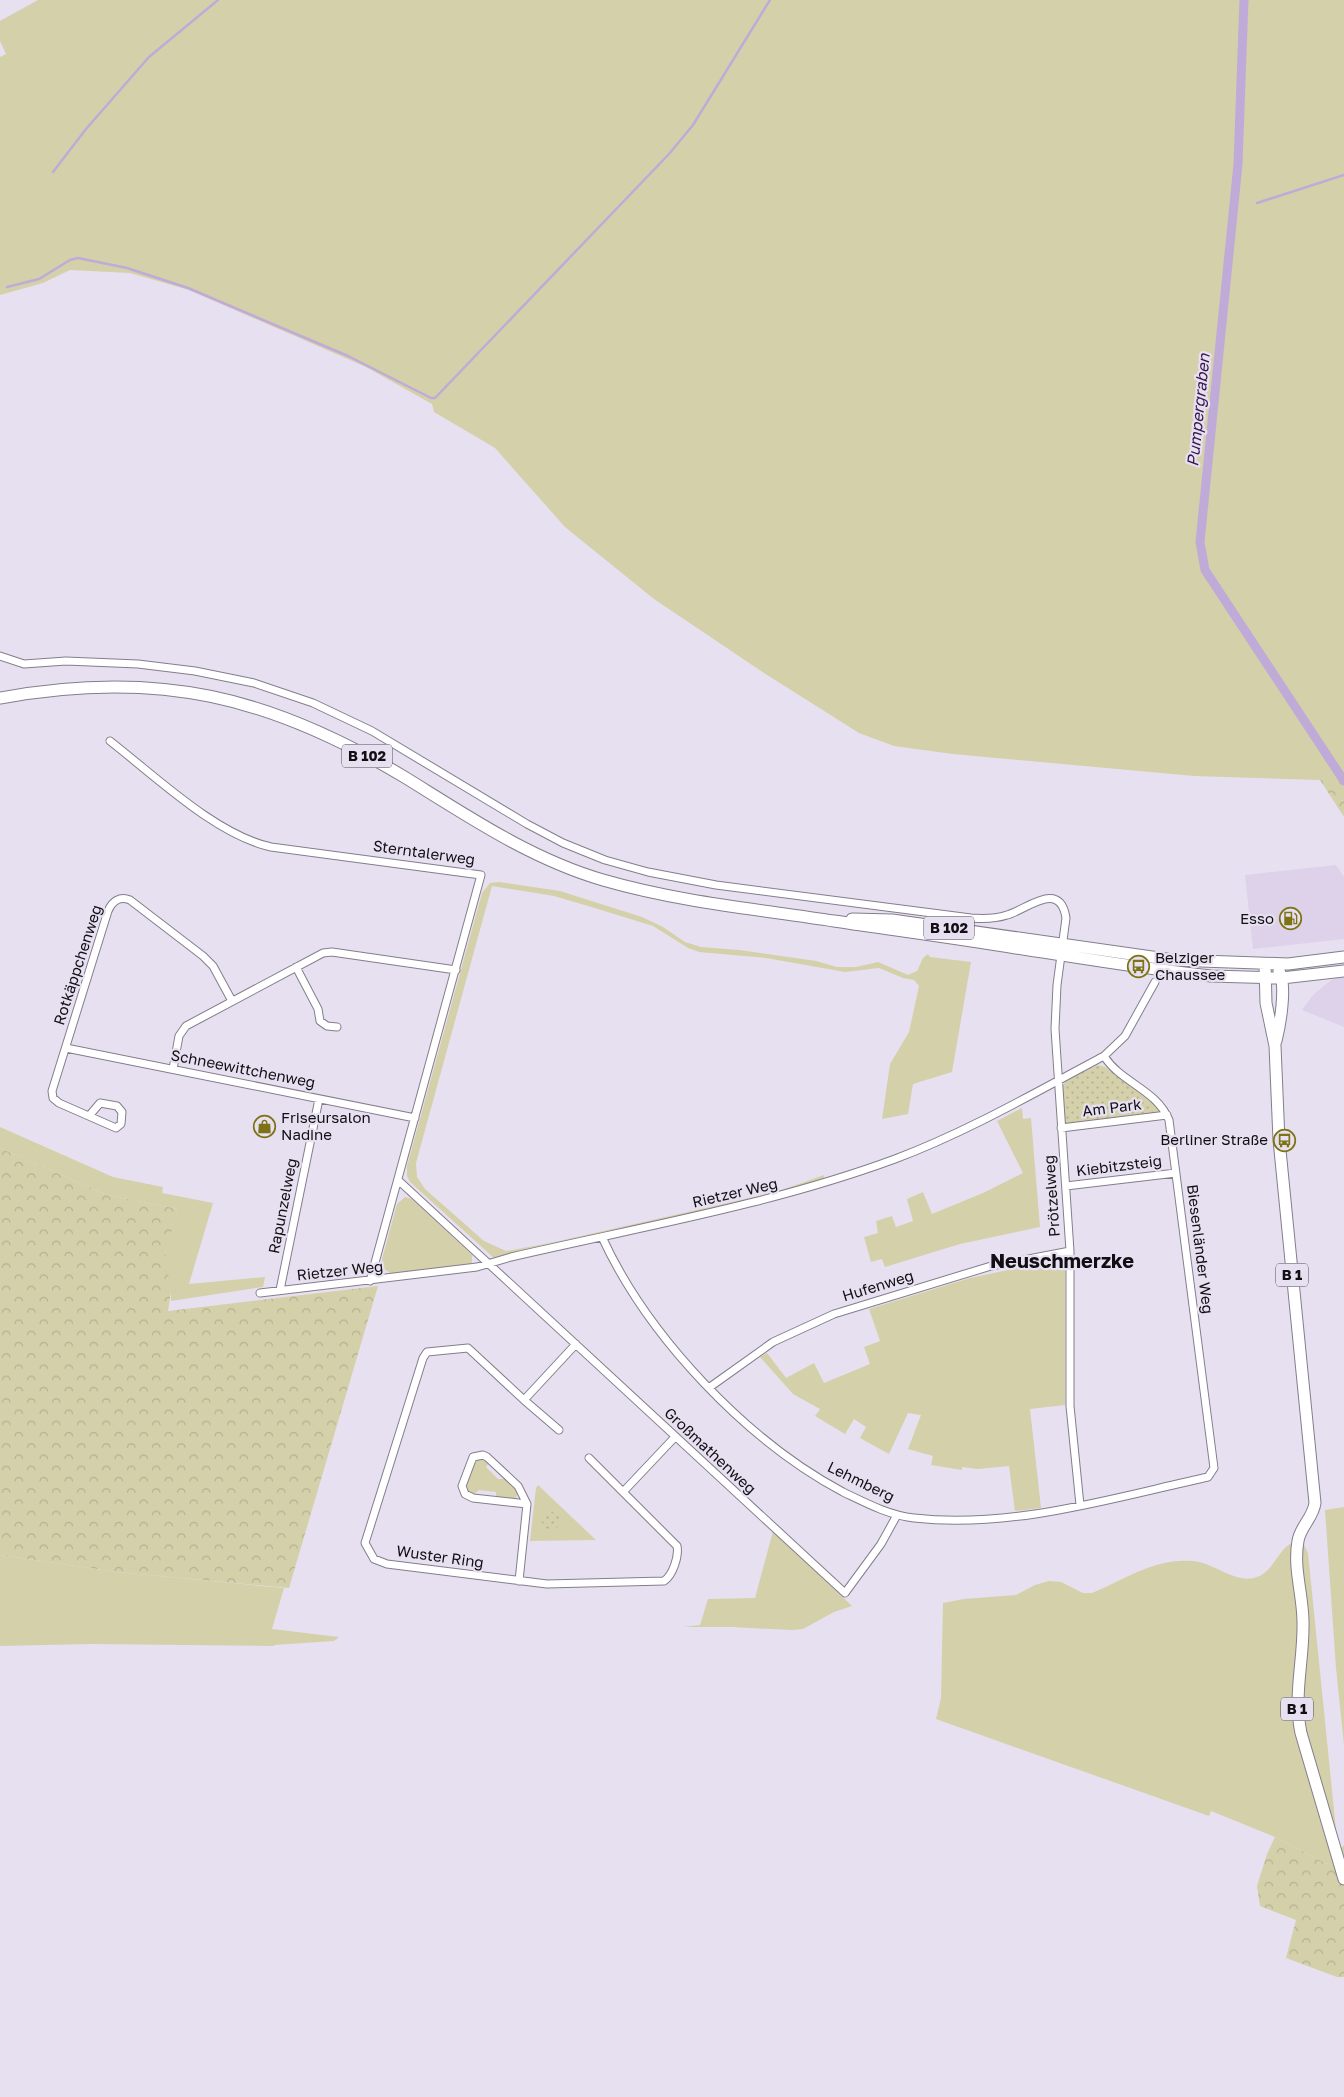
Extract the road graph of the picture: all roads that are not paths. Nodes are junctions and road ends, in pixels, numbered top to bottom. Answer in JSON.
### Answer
{"nodes":[{"id":1,"x":0,"y":656,"type":"edge"},
{"id":2,"x":0,"y":698,"type":"edge"},
{"id":3,"x":110,"y":741,"type":"dead end"},
{"id":4,"x":1062,"y":950,"type":"junction"},
{"id":5,"x":1344,"y":957,"type":"edge"},
{"id":6,"x":1269,"y":964,"type":"junction"},
{"id":7,"x":296,"y":967,"type":"junction"},
{"id":8,"x":456,"y":970,"type":"junction"},
{"id":9,"x":1344,"y":970,"type":"edge"},
{"id":10,"x":1264,"y":978,"type":"junction"},
{"id":11,"x":1282,"y":978,"type":"junction"},
{"id":12,"x":1155,"y":982,"type":"dead end"},
{"id":13,"x":232,"y":1001,"type":"junction"},
{"id":14,"x":337,"y":1027,"type":"dead end"},
{"id":15,"x":1275,"y":1046,"type":"junction"},
{"id":16,"x":66,"y":1048,"type":"junction"},
{"id":17,"x":1104,"y":1056,"type":"junction"},
{"id":18,"x":173,"y":1069,"type":"junction"},
{"id":19,"x":1058,"y":1080,"type":"junction"},
{"id":20,"x":319,"y":1099,"type":"junction"},
{"id":21,"x":1167,"y":1115,"type":"junction"},
{"id":22,"x":89,"y":1116,"type":"junction"},
{"id":23,"x":415,"y":1118,"type":"junction"},
{"id":24,"x":1061,"y":1128,"type":"junction"},
{"id":25,"x":1176,"y":1173,"type":"junction"},
{"id":26,"x":398,"y":1180,"type":"junction"},
{"id":27,"x":1066,"y":1186,"type":"junction"},
{"id":28,"x":602,"y":1237,"type":"junction"},
{"id":29,"x":1070,"y":1251,"type":"junction"},
{"id":30,"x":489,"y":1264,"type":"junction"},
{"id":31,"x":370,"y":1281,"type":"junction"},
{"id":32,"x":280,"y":1290,"type":"junction"},
{"id":33,"x":260,"y":1293,"type":"dead end"},
{"id":34,"x":576,"y":1344,"type":"junction"},
{"id":35,"x":710,"y":1387,"type":"junction"},
{"id":36,"x":524,"y":1400,"type":"junction"},
{"id":37,"x":559,"y":1430,"type":"dead end"},
{"id":38,"x":675,"y":1437,"type":"junction"},
{"id":39,"x":589,"y":1458,"type":"dead end"},
{"id":40,"x":1212,"y":1474,"type":"joint"},
{"id":41,"x":623,"y":1492,"type":"junction"},
{"id":42,"x":527,"y":1504,"type":"junction"},
{"id":43,"x":1080,"y":1505,"type":"junction"},
{"id":44,"x":897,"y":1515,"type":"junction"},
{"id":45,"x":520,"y":1581,"type":"junction"},
{"id":46,"x":1344,"y":1879,"type":"edge"}],
"edges":[{"from":1,"to":4,"type":"street","name":"Prötzelweg"},
{"from":2,"to":4,"type":"main road","number":"B 102"},
{"from":3,"to":8,"type":"street","name":"Sterntalerweg"},
{"from":4,"to":6,"type":"main road","number":"B 102"},
{"from":4,"to":10,"type":"main road","number":"B 102"},
{"from":4,"to":19,"type":"street","name":"Prötzelweg"},
{"from":5,"to":6,"type":"main road"},
{"from":6,"to":10,"type":"main road","number":"B 1"},
{"from":6,"to":11,"type":"main road"},
{"from":7,"to":8,"type":"street"},
{"from":7,"to":13,"type":"street"},
{"from":7,"to":14,"type":"street"},
{"from":8,"to":23,"type":"street","name":"Sterntalerweg"},
{"from":9,"to":11,"type":"main road"},
{"from":10,"to":11,"type":"main road","number":"B 102"},
{"from":10,"to":15,"type":"main road","number":"B 1"},
{"from":11,"to":15,"type":"main road","number":"B 1"},
{"from":12,"to":17,"type":"street","name":"Rietzer Weg"},
{"from":13,"to":16,"type":"street","name":"Rotkäppchenweg"},
{"from":13,"to":18,"type":"street"},
{"from":15,"to":46,"type":"main road","number":"B 1"},
{"from":16,"to":18,"type":"street","name":"Schneewittchenweg"},
{"from":16,"to":22,"type":"street","name":"Rotkäppchenweg"},
{"from":17,"to":19,"type":"street","name":"Rietzer Weg"},
{"from":17,"to":21,"type":"street"},
{"from":18,"to":20,"type":"street","name":"Schneewittchenweg"},
{"from":19,"to":24,"type":"street","name":"Prötzelweg"},
{"from":19,"to":28,"type":"street","name":"Rietzer Weg"},
{"from":20,"to":23,"type":"street","name":"Schneewittchenweg"},
{"from":20,"to":32,"type":"street","name":"Rapunzelweg"},
{"from":21,"to":24,"type":"street","name":"Am Park"},
{"from":21,"to":25,"type":"street","name":"Biesenländer Weg"},
{"from":22,"to":22,"type":"street","name":"Rotkäppchenweg"},
{"from":23,"to":26,"type":"street","name":"Sterntalerweg"},
{"from":24,"to":27,"type":"street","name":"Prötzelweg"},
{"from":25,"to":27,"type":"street","name":"Kiebitzsteig"},
{"from":25,"to":40,"type":"street","name":"Biesenländer Weg"},
{"from":26,"to":30,"type":"street"},
{"from":26,"to":31,"type":"street","name":"Sterntalerweg"},
{"from":27,"to":29,"type":"street","name":"Prötzelweg"},
{"from":28,"to":30,"type":"street","name":"Rietzer Weg"},
{"from":28,"to":35,"type":"street","name":"Lehmberg"},
{"from":29,"to":35,"type":"street","name":"Hufenweg"},
{"from":29,"to":43,"type":"street","name":"Prötzelweg"},
{"from":30,"to":31,"type":"street","name":"Rietzer Weg"},
{"from":30,"to":34,"type":"street","name":"Großmathenweg"},
{"from":31,"to":32,"type":"street","name":"Rietzer Weg"},
{"from":32,"to":33,"type":"street","name":"Rietzer Weg"},
{"from":34,"to":36,"type":"street"},
{"from":34,"to":38,"type":"street","name":"Großmathenweg"},
{"from":35,"to":44,"type":"street","name":"Lehmberg"},
{"from":36,"to":37,"type":"street","name":"Wuster Ring"},
{"from":36,"to":45,"type":"street","name":"Wuster Ring"},
{"from":38,"to":41,"type":"street"},
{"from":38,"to":44,"type":"street","name":"Großmathenweg"},
{"from":39,"to":41,"type":"street","name":"Wuster Ring"},
{"from":40,"to":43,"type":"street","name":"Lehmberg"},
{"from":41,"to":45,"type":"street","name":"Wuster Ring"},
{"from":42,"to":42,"type":"street"},
{"from":42,"to":45,"type":"street"},
{"from":43,"to":44,"type":"street","name":"Lehmberg"}]}
